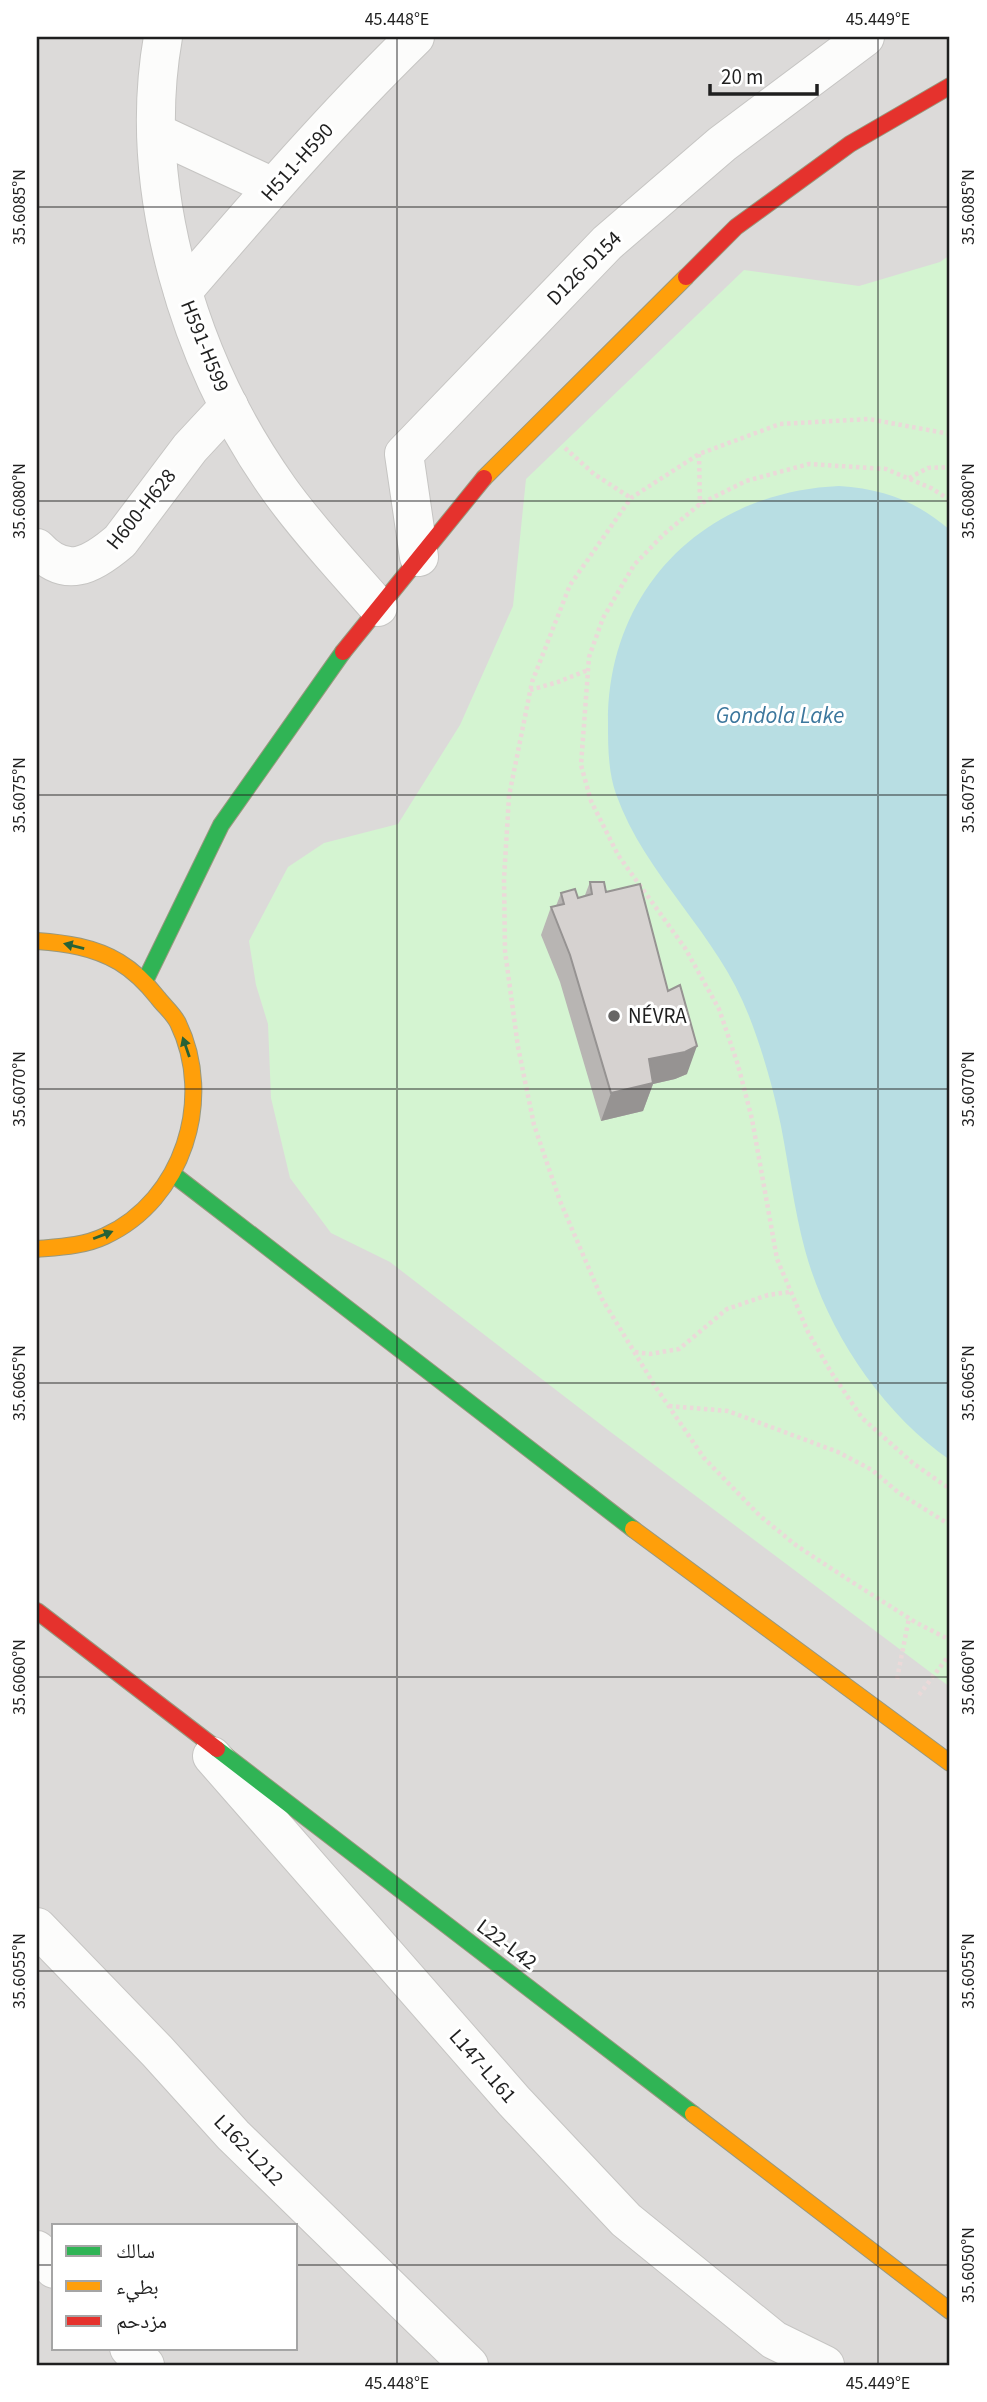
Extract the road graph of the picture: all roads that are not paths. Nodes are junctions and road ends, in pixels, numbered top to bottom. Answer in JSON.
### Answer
{"nodes":[{"id":1,"x":163,"y":37,"type":"edge"},
{"id":2,"x":415,"y":37,"type":"edge"},
{"id":3,"x":864,"y":37,"type":"edge"},
{"id":4,"x":950,"y":86,"type":"edge"},
{"id":5,"x":157,"y":133,"type":"junction"},
{"id":6,"x":273,"y":187,"type":"junction"},
{"id":7,"x":183,"y":291,"type":"junction"},
{"id":8,"x":229,"y":405,"type":"junction"},
{"id":9,"x":37,"y":548,"type":"edge"},
{"id":10,"x":419,"y":557,"type":"junction"},
{"id":11,"x":378,"y":607,"type":"junction"},
{"id":12,"x":37,"y":941,"type":"edge"},
{"id":13,"x":145,"y":981,"type":"junction"},
{"id":14,"x":174,"y":1175,"type":"junction"},
{"id":15,"x":37,"y":1249,"type":"edge"},
{"id":16,"x":37,"y":1611,"type":"edge"},
{"id":17,"x":181,"y":1721,"type":"junction"},
{"id":18,"x":950,"y":1763,"type":"edge"},
{"id":19,"x":37,"y":1927,"type":"edge"},
{"id":20,"x":37,"y":2250,"type":"edge"},
{"id":21,"x":52,"y":2267,"type":"edge"},
{"id":22,"x":950,"y":2311,"type":"edge"},
{"id":23,"x":131,"y":2350,"type":"edge"},
{"id":24,"x":145,"y":2365,"type":"edge"},
{"id":25,"x":469,"y":2365,"type":"edge"},
{"id":26,"x":825,"y":2365,"type":"edge"}],
"edges":[{"from":1,"to":5,"type":"street","name":"H591-H599"},
{"from":2,"to":6,"type":"street","name":"H511-H590"},
{"from":3,"to":10,"type":"street","name":"D126-D154"},
{"from":4,"to":10,"type":"street"},
{"from":5,"to":6,"type":"street"},
{"from":5,"to":7,"type":"street","name":"H591-H599"},
{"from":6,"to":7,"type":"street","name":"H511-H590"},
{"from":7,"to":8,"type":"street","name":"H591-H599"},
{"from":8,"to":9,"type":"street","name":"H600-H628"},
{"from":8,"to":11,"type":"street","name":"H591-H599"},
{"from":10,"to":11,"type":"street"},
{"from":11,"to":13,"type":"street"},
{"from":13,"to":12,"type":"street","one_way":true},
{"from":14,"to":13,"type":"street","one_way":true},
{"from":15,"to":14,"type":"street","one_way":true},
{"from":14,"to":18,"type":"street"},
{"from":16,"to":17,"type":"street","name":"L22-L42"},
{"from":17,"to":22,"type":"street","name":"L22-L42"},
{"from":17,"to":26,"type":"street","name":"L147-L161"},
{"from":19,"to":25,"type":"street","name":"L162-L212"},
{"from":20,"to":21,"type":"street"},
{"from":23,"to":24,"type":"street"}]}
